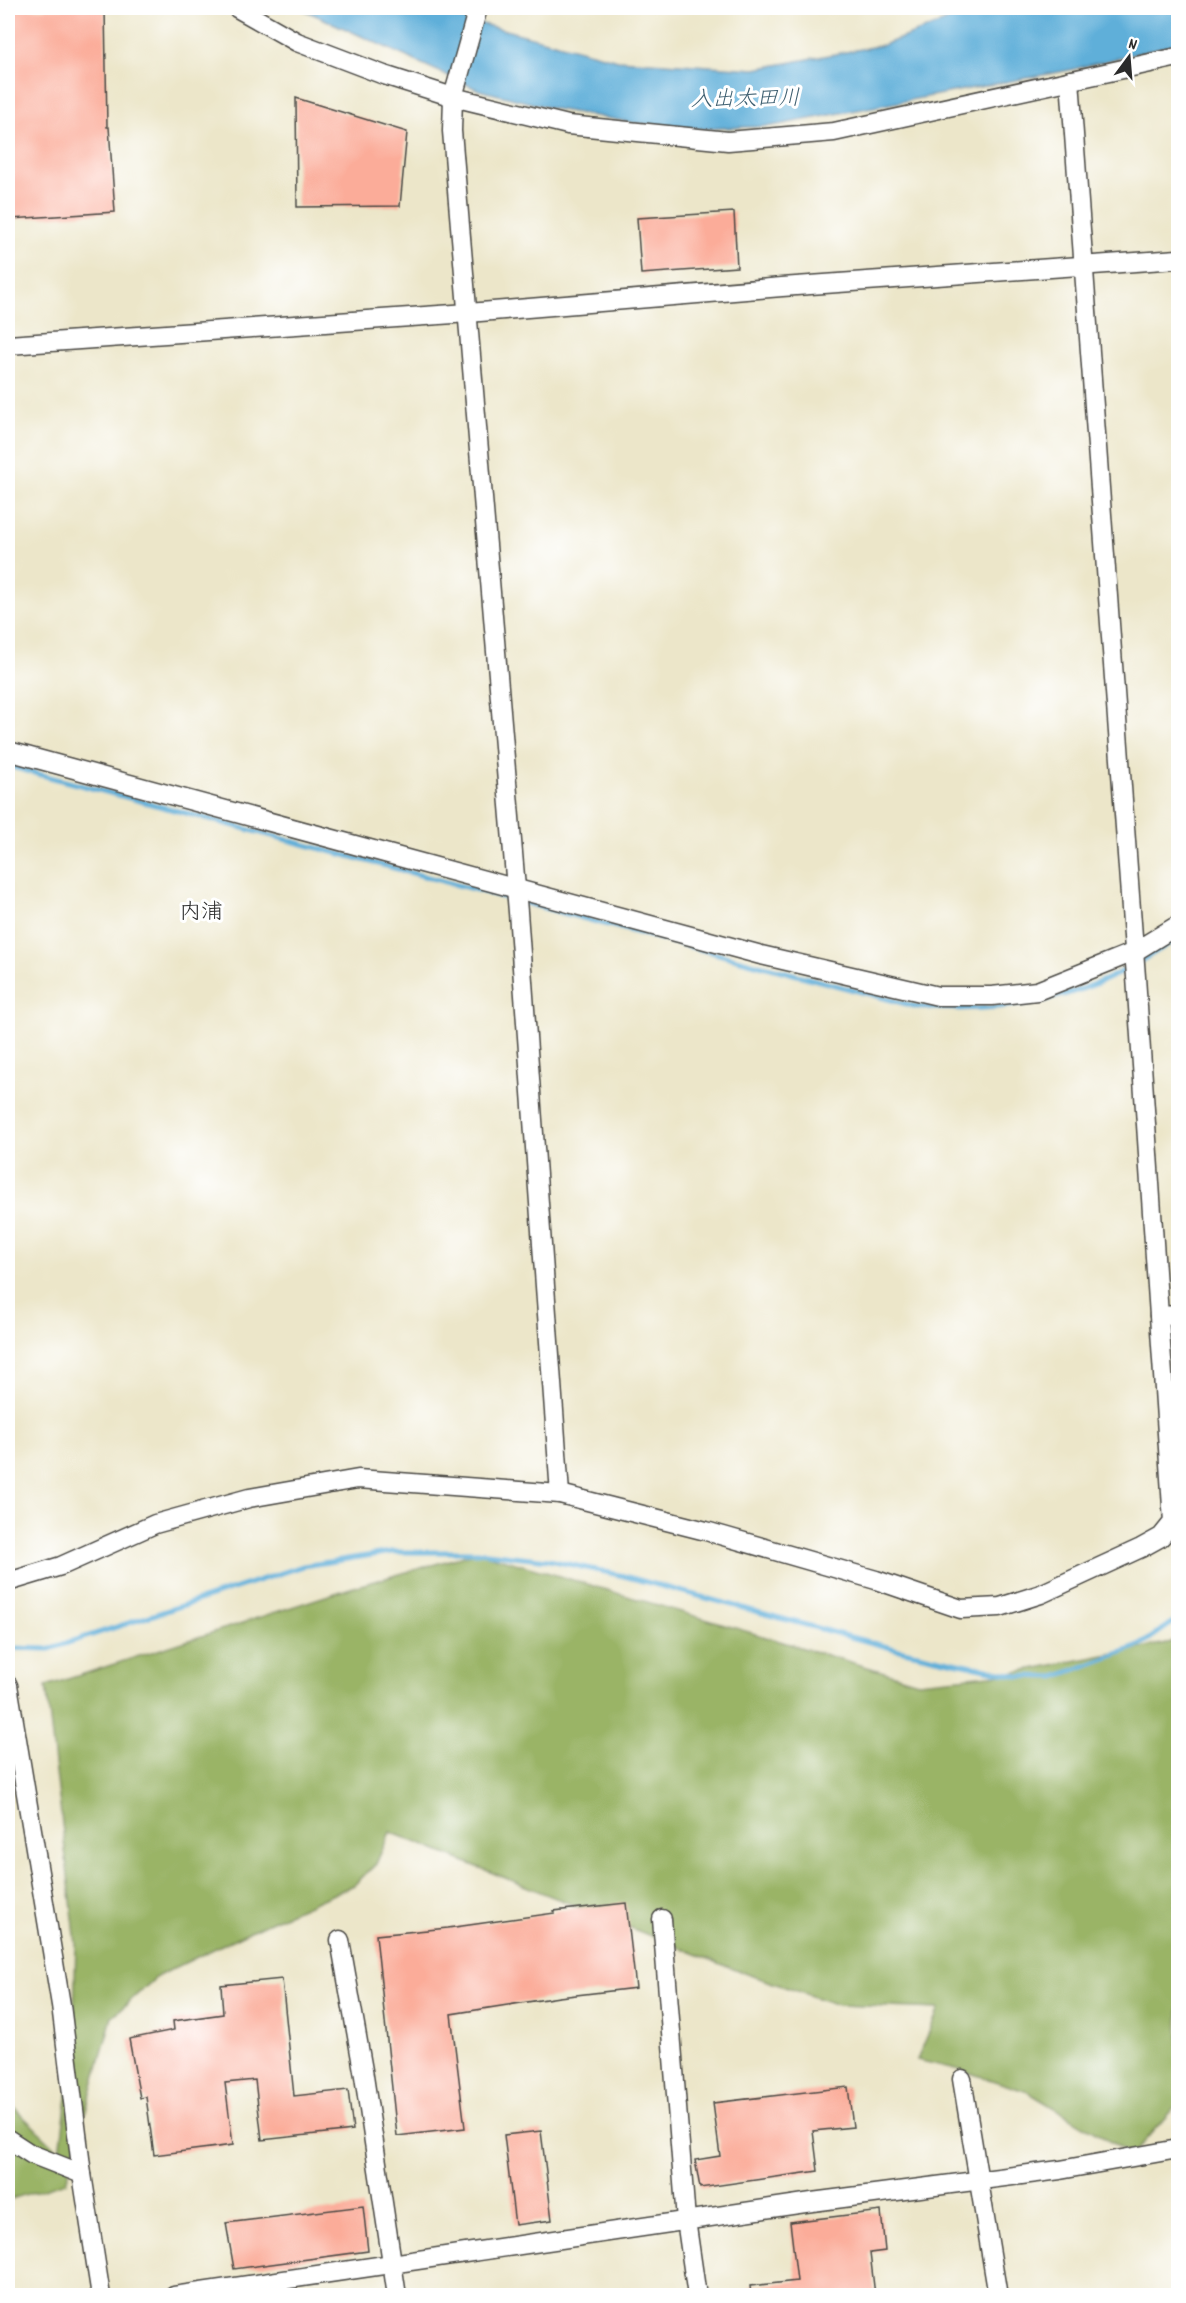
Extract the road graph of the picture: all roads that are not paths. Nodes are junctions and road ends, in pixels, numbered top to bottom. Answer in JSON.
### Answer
{"nodes":[{"id":1,"x":237,"y":8,"type":"edge"},
{"id":2,"x":477,"y":8,"type":"edge"},
{"id":3,"x":1179,"y":57,"type":"edge"},
{"id":4,"x":1070,"y":80,"type":"junction"},
{"id":5,"x":453,"y":96,"type":"junction"},
{"id":6,"x":1179,"y":258,"type":"edge"},
{"id":7,"x":1085,"y":267,"type":"junction"},
{"id":8,"x":468,"y":313,"type":"junction"},
{"id":9,"x":8,"y":345,"type":"edge"},
{"id":10,"x":8,"y":751,"type":"edge"},
{"id":11,"x":515,"y":888,"type":"junction"},
{"id":12,"x":1179,"y":925,"type":"edge"},
{"id":13,"x":1134,"y":953,"type":"junction"},
{"id":14,"x":1179,"y":1315,"type":"edge"},
{"id":15,"x":1160,"y":1316,"type":"junction"},
{"id":16,"x":560,"y":1494,"type":"junction"},
{"id":17,"x":8,"y":1582,"type":"edge"},
{"id":18,"x":8,"y":1685,"type":"edge"},
{"id":19,"x":662,"y":1919,"type":"dead end"},
{"id":20,"x":340,"y":1941,"type":"dead end"},
{"id":21,"x":962,"y":2079,"type":"dead end"},
{"id":22,"x":8,"y":2139,"type":"edge"},
{"id":23,"x":1179,"y":2149,"type":"edge"},
{"id":24,"x":81,"y":2174,"type":"junction"},
{"id":25,"x":978,"y":2180,"type":"junction"},
{"id":26,"x":686,"y":2220,"type":"junction"},
{"id":27,"x":392,"y":2263,"type":"junction"},
{"id":28,"x":101,"y":2295,"type":"edge"},
{"id":29,"x":174,"y":2295,"type":"edge"},
{"id":30,"x":398,"y":2295,"type":"edge"},
{"id":31,"x":697,"y":2295,"type":"edge"},
{"id":32,"x":998,"y":2295,"type":"edge"}],
"edges":[{"from":1,"to":5,"type":"street"},
{"from":2,"to":5,"type":"street"},
{"from":3,"to":4,"type":"street"},
{"from":4,"to":5,"type":"street"},
{"from":4,"to":7,"type":"street"},
{"from":5,"to":8,"type":"street"},
{"from":6,"to":7,"type":"street"},
{"from":7,"to":8,"type":"street"},
{"from":7,"to":13,"type":"street"},
{"from":8,"to":9,"type":"street"},
{"from":8,"to":11,"type":"street"},
{"from":10,"to":11,"type":"street"},
{"from":11,"to":13,"type":"street"},
{"from":11,"to":16,"type":"street"},
{"from":12,"to":13,"type":"street"},
{"from":13,"to":15,"type":"street"},
{"from":14,"to":15,"type":"street"},
{"from":15,"to":16,"type":"street"},
{"from":16,"to":17,"type":"street"},
{"from":18,"to":24,"type":"street"},
{"from":19,"to":26,"type":"street"},
{"from":20,"to":27,"type":"street"},
{"from":21,"to":25,"type":"street"},
{"from":22,"to":24,"type":"street"},
{"from":23,"to":25,"type":"street"},
{"from":24,"to":28,"type":"street"},
{"from":25,"to":26,"type":"street"},
{"from":25,"to":32,"type":"street"},
{"from":26,"to":27,"type":"street"},
{"from":26,"to":31,"type":"street"},
{"from":27,"to":29,"type":"street"},
{"from":27,"to":30,"type":"street"}]}
